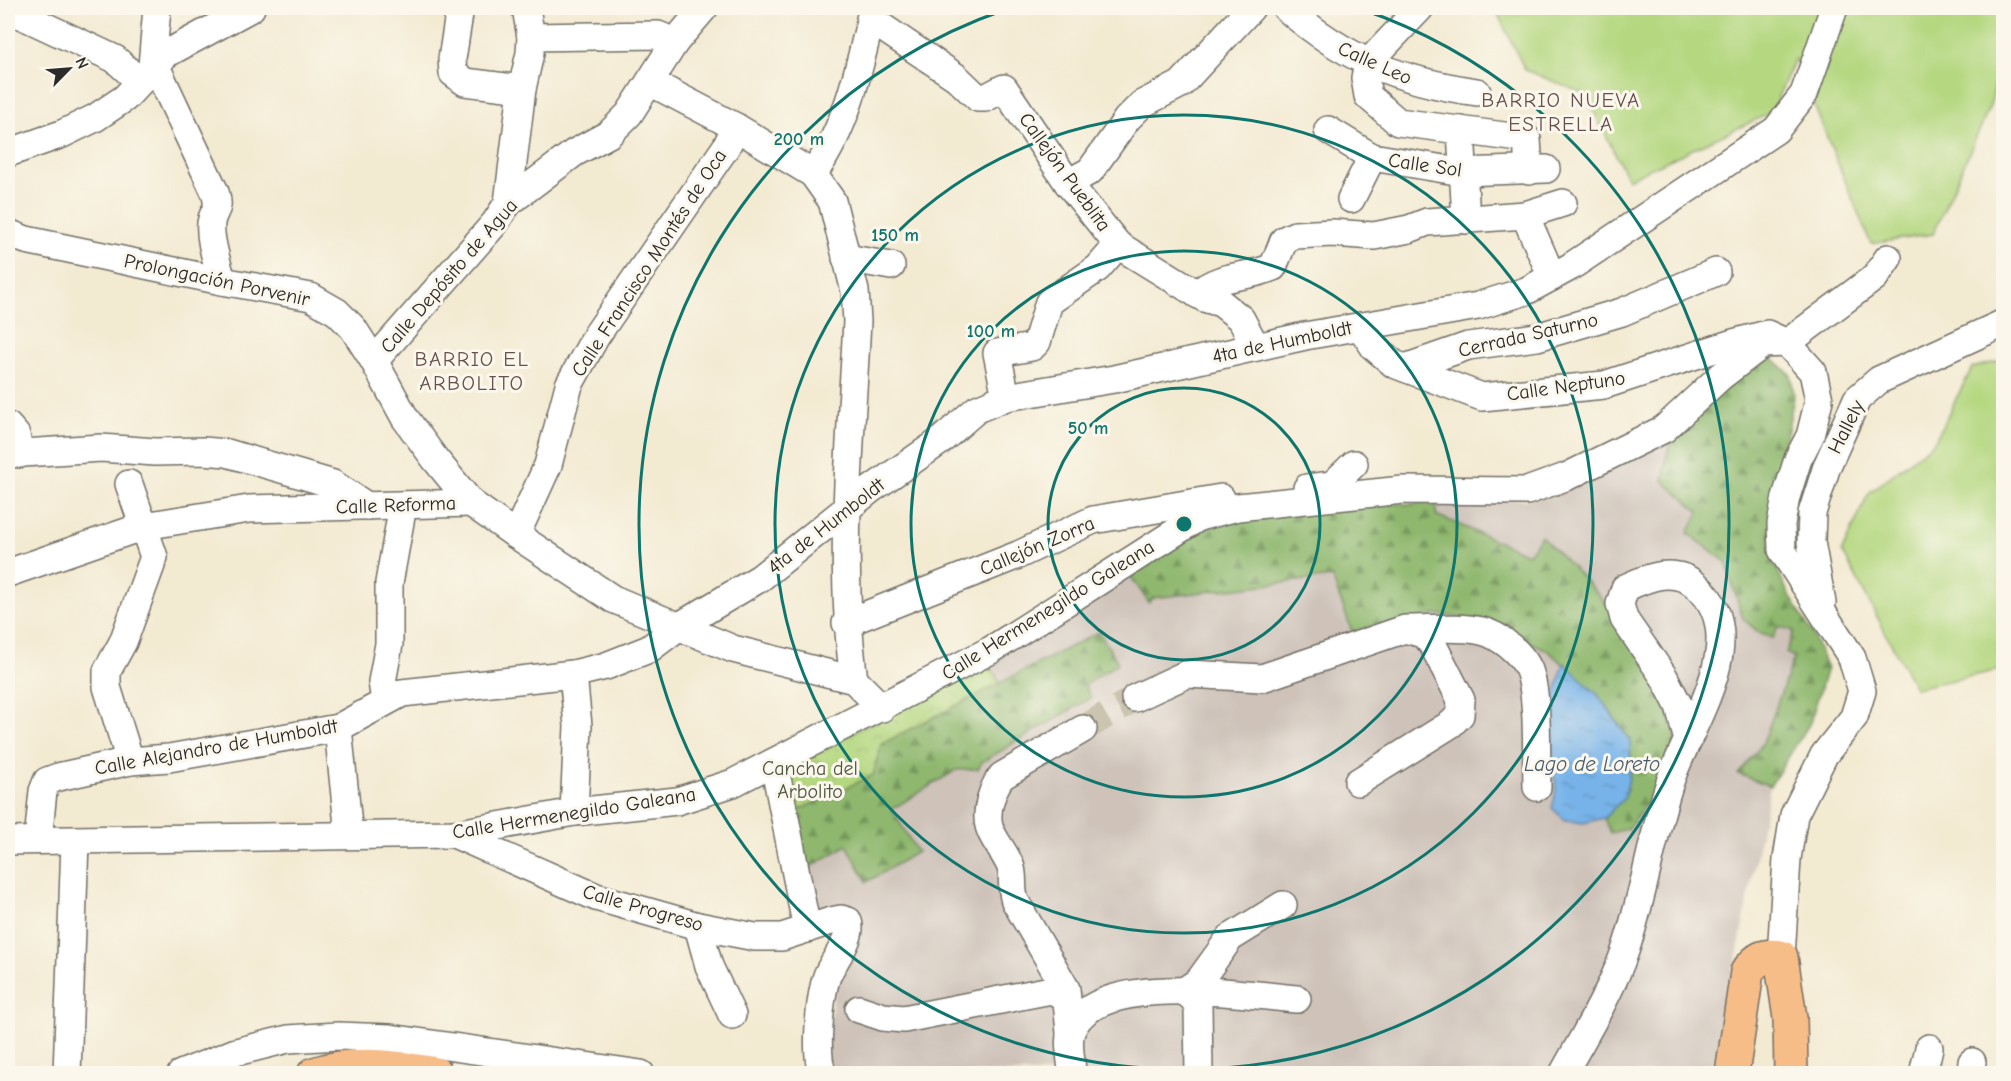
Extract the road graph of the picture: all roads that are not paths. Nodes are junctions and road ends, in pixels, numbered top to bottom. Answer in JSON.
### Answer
{"nodes":[{"id":1,"x":157,"y":8,"type":"edge"},
{"id":2,"x":251,"y":8,"type":"edge"},
{"id":3,"x":460,"y":8,"type":"edge"},
{"id":4,"x":526,"y":8,"type":"edge"},
{"id":5,"x":704,"y":8,"type":"edge"},
{"id":6,"x":1251,"y":8,"type":"edge"},
{"id":7,"x":1286,"y":8,"type":"edge"},
{"id":8,"x":1420,"y":8,"type":"edge"},
{"id":9,"x":1834,"y":8,"type":"edge"},
{"id":10,"x":8,"y":9,"type":"edge"},
{"id":11,"x":871,"y":13,"type":"edge"},
{"id":12,"x":1315,"y":16,"type":"edge"},
{"id":13,"x":531,"y":37,"type":"junction"},
{"id":14,"x":675,"y":42,"type":"junction"},
{"id":15,"x":1368,"y":63,"type":"junction"},
{"id":16,"x":146,"y":74,"type":"junction"},
{"id":17,"x":650,"y":82,"type":"junction"},
{"id":18,"x":522,"y":89,"type":"junction"},
{"id":19,"x":1477,"y":92,"type":"dead end"},
{"id":20,"x":736,"y":127,"type":"junction"},
{"id":21,"x":1328,"y":130,"type":"dead end"},
{"id":22,"x":1461,"y":130,"type":"junction"},
{"id":23,"x":8,"y":153,"type":"edge"},
{"id":24,"x":1372,"y":157,"type":"junction"},
{"id":25,"x":1462,"y":172,"type":"junction"},
{"id":26,"x":813,"y":174,"type":"junction"},
{"id":27,"x":1068,"y":183,"type":"junction"},
{"id":28,"x":1351,"y":199,"type":"dead end"},
{"id":29,"x":508,"y":203,"type":"junction"},
{"id":30,"x":1563,"y":203,"type":"dead end"},
{"id":31,"x":1525,"y":215,"type":"junction"},
{"id":32,"x":1466,"y":220,"type":"junction"},
{"id":33,"x":8,"y":233,"type":"edge"},
{"id":34,"x":1118,"y":245,"type":"junction"},
{"id":35,"x":846,"y":258,"type":"junction"},
{"id":36,"x":1888,"y":258,"type":"dead end"},
{"id":37,"x":891,"y":266,"type":"dead end"},
{"id":38,"x":1716,"y":272,"type":"dead end"},
{"id":39,"x":1552,"y":277,"type":"junction"},
{"id":40,"x":222,"y":281,"type":"junction"},
{"id":41,"x":1197,"y":294,"type":"junction"},
{"id":42,"x":2003,"y":322,"type":"edge"},
{"id":43,"x":1360,"y":326,"type":"junction"},
{"id":44,"x":1787,"y":343,"type":"junction"},
{"id":45,"x":1256,"y":346,"type":"junction"},
{"id":46,"x":374,"y":361,"type":"junction"},
{"id":47,"x":1405,"y":368,"type":"junction"},
{"id":48,"x":1006,"y":397,"type":"junction"},
{"id":49,"x":8,"y":426,"type":"edge"},
{"id":50,"x":14,"y":454,"type":"edge"},
{"id":51,"x":1354,"y":464,"type":"dead end"},
{"id":52,"x":129,"y":484,"type":"dead end"},
{"id":53,"x":471,"y":502,"type":"junction"},
{"id":54,"x":1237,"y":502,"type":"junction"},
{"id":55,"x":403,"y":505,"type":"junction"},
{"id":56,"x":366,"y":506,"type":"junction"},
{"id":57,"x":848,"y":510,"type":"junction"},
{"id":58,"x":144,"y":526,"type":"junction"},
{"id":59,"x":516,"y":535,"type":"junction"},
{"id":60,"x":8,"y":573,"type":"edge"},
{"id":61,"x":1825,"y":615,"type":"junction"},
{"id":62,"x":846,"y":623,"type":"junction"},
{"id":63,"x":678,"y":627,"type":"junction"},
{"id":64,"x":1405,"y":629,"type":"junction"},
{"id":65,"x":573,"y":674,"type":"junction"},
{"id":66,"x":854,"y":680,"type":"junction"},
{"id":67,"x":1135,"y":698,"type":"tunnel mouth"},
{"id":68,"x":385,"y":702,"type":"junction"},
{"id":69,"x":882,"y":708,"type":"junction"},
{"id":70,"x":338,"y":728,"type":"junction"},
{"id":71,"x":1083,"y":729,"type":"tunnel mouth"},
{"id":72,"x":1688,"y":741,"type":"junction"},
{"id":73,"x":130,"y":761,"type":"junction"},
{"id":74,"x":774,"y":763,"type":"junction"},
{"id":75,"x":1358,"y":783,"type":"dead end"},
{"id":76,"x":1537,"y":787,"type":"dead end"},
{"id":77,"x":574,"y":812,"type":"junction"},
{"id":78,"x":454,"y":834,"type":"junction"},
{"id":79,"x":350,"y":835,"type":"junction"},
{"id":80,"x":38,"y":840,"type":"junction"},
{"id":81,"x":8,"y":841,"type":"edge"},
{"id":82,"x":75,"y":841,"type":"junction"},
{"id":83,"x":1283,"y":905,"type":"dead end"},
{"id":84,"x":698,"y":926,"type":"junction"},
{"id":85,"x":807,"y":929,"type":"junction"},
{"id":86,"x":1781,"y":957,"type":"junction"},
{"id":87,"x":1184,"y":991,"type":"junction"},
{"id":88,"x":1297,"y":999,"type":"dead end"},
{"id":89,"x":859,"y":1009,"type":"dead end"},
{"id":90,"x":732,"y":1015,"type":"dead end"},
{"id":91,"x":1790,"y":1018,"type":"junction"},
{"id":92,"x":1070,"y":1020,"type":"junction"},
{"id":93,"x":1733,"y":1068,"type":"edge"},
{"id":94,"x":67,"y":1074,"type":"edge"},
{"id":95,"x":181,"y":1074,"type":"edge"},
{"id":96,"x":314,"y":1074,"type":"edge"},
{"id":97,"x":436,"y":1074,"type":"edge"},
{"id":98,"x":641,"y":1074,"type":"edge"},
{"id":99,"x":823,"y":1074,"type":"edge"},
{"id":100,"x":1072,"y":1074,"type":"edge"},
{"id":101,"x":1199,"y":1074,"type":"edge"},
{"id":102,"x":1563,"y":1074,"type":"edge"},
{"id":103,"x":1791,"y":1074,"type":"edge"}],
"edges":[{"from":1,"to":16,"type":"street"},
{"from":2,"to":16,"type":"street"},
{"from":3,"to":18,"type":"street"},
{"from":4,"to":13,"type":"street"},
{"from":5,"to":14,"type":"street","name":"Calle Depósito de Agua"},
{"from":6,"to":27,"type":"street"},
{"from":7,"to":12,"type":"street","name":"Calle Leo"},
{"from":8,"to":15,"type":"street"},
{"from":9,"to":39,"type":"street","name":"4ta de Humboldt"},
{"from":10,"to":16,"type":"street"},
{"from":11,"to":26,"type":"street"},
{"from":11,"to":27,"type":"street","name":"Callejón Pueblita"},
{"from":12,"to":15,"type":"street","name":"Calle Leo"},
{"from":13,"to":14,"type":"street"},
{"from":13,"to":18,"type":"street"},
{"from":14,"to":17,"type":"street","name":"Calle Depósito de Agua"},
{"from":15,"to":19,"type":"street","name":"Calle Leo"},
{"from":15,"to":22,"type":"street"},
{"from":16,"to":23,"type":"street"},
{"from":16,"to":40,"type":"street"},
{"from":17,"to":20,"type":"street"},
{"from":17,"to":29,"type":"street","name":"Calle Depósito de Agua"},
{"from":18,"to":29,"type":"street"},
{"from":20,"to":26,"type":"street"},
{"from":20,"to":59,"type":"street","name":"Calle Francisco Montés de Oca"},
{"from":21,"to":24,"type":"street","name":"Calle Sol"},
{"from":22,"to":25,"type":"street"},
{"from":22,"to":25,"type":"street","name":"Calle Sol"},
{"from":24,"to":25,"type":"street","name":"Calle Sol"},
{"from":24,"to":28,"type":"street"},
{"from":25,"to":32,"type":"street"},
{"from":26,"to":35,"type":"street"},
{"from":27,"to":34,"type":"street","name":"Callejón Pueblita"},
{"from":29,"to":46,"type":"street","name":"Calle Depósito de Agua"},
{"from":30,"to":31,"type":"street"},
{"from":31,"to":32,"type":"street"},
{"from":31,"to":39,"type":"street"},
{"from":32,"to":41,"type":"street"},
{"from":33,"to":40,"type":"street","name":"Prolongación Porvenir"},
{"from":34,"to":41,"type":"street","name":"Callejón Pueblita"},
{"from":34,"to":48,"type":"street"},
{"from":35,"to":37,"type":"street"},
{"from":35,"to":57,"type":"street"},
{"from":36,"to":44,"type":"street"},
{"from":38,"to":47,"type":"street","name":"Cerrada Saturno"},
{"from":39,"to":43,"type":"street","name":"4ta de Humboldt"},
{"from":40,"to":46,"type":"street","name":"Prolongación Porvenir"},
{"from":41,"to":45,"type":"street","name":"Callejón Pueblita"},
{"from":42,"to":61,"type":"street","name":"Hallely"},
{"from":43,"to":45,"type":"street","name":"4ta de Humboldt"},
{"from":43,"to":47,"type":"street","name":"Calle Neptuno"},
{"from":44,"to":47,"type":"street","name":"Calle Neptuno"},
{"from":44,"to":54,"type":"street","name":"Calle Hermenegildo Galeana"},
{"from":44,"to":61,"type":"street"},
{"from":45,"to":48,"type":"street","name":"4ta de Humboldt"},
{"from":46,"to":53,"type":"street","name":"Prolongación Porvenir"},
{"from":48,"to":57,"type":"street","name":"4ta de Humboldt"},
{"from":49,"to":50,"type":"street"},
{"from":50,"to":56,"type":"street"},
{"from":51,"to":54,"type":"street"},
{"from":52,"to":58,"type":"street"},
{"from":53,"to":55,"type":"street","name":"Calle Reforma"},
{"from":53,"to":59,"type":"street","name":"Calle Reforma"},
{"from":54,"to":62,"type":"street","name":"Callejón Zorra"},
{"from":54,"to":69,"type":"street","name":"Calle Hermenegildo Galeana"},
{"from":55,"to":56,"type":"street","name":"Calle Reforma"},
{"from":55,"to":68,"type":"street"},
{"from":56,"to":58,"type":"street","name":"Calle Reforma"},
{"from":57,"to":62,"type":"street"},
{"from":57,"to":63,"type":"street","name":"4ta de Humboldt"},
{"from":58,"to":60,"type":"street","name":"Calle Reforma"},
{"from":58,"to":73,"type":"street"},
{"from":59,"to":63,"type":"street","name":"Calle Reforma"},
{"from":61,"to":86,"type":"street"},
{"from":62,"to":66,"type":"street"},
{"from":63,"to":65,"type":"street","name":"Calle Alejandro de Humboldt"},
{"from":63,"to":66,"type":"street","name":"Calle Reforma"},
{"from":64,"to":67,"type":"street"},
{"from":64,"to":75,"type":"street"},
{"from":64,"to":76,"type":"street"},
{"from":65,"to":68,"type":"street","name":"Calle Alejandro de Humboldt"},
{"from":65,"to":77,"type":"street"},
{"from":66,"to":69,"type":"street"},
{"from":68,"to":70,"type":"street","name":"Calle Alejandro de Humboldt"},
{"from":69,"to":74,"type":"street","name":"Calle Hermenegildo Galeana"},
{"from":70,"to":73,"type":"street","name":"Calle Alejandro de Humboldt"},
{"from":70,"to":79,"type":"street"},
{"from":71,"to":92,"type":"street"},
{"from":72,"to":72,"type":"street"},
{"from":72,"to":102,"type":"street"},
{"from":73,"to":80,"type":"street","name":"Calle Alejandro de Humboldt"},
{"from":74,"to":77,"type":"street","name":"Calle Hermenegildo Galeana"},
{"from":74,"to":85,"type":"street"},
{"from":77,"to":78,"type":"street","name":"Calle Hermenegildo Galeana"},
{"from":78,"to":79,"type":"street","name":"Calle Hermenegildo Galeana"},
{"from":78,"to":84,"type":"street","name":"Calle Progreso"},
{"from":79,"to":82,"type":"street","name":"Calle Hermenegildo Galeana"},
{"from":80,"to":81,"type":"street","name":"Calle Hermenegildo Galeana"},
{"from":80,"to":82,"type":"street","name":"Calle Hermenegildo Galeana"},
{"from":82,"to":94,"type":"street"},
{"from":83,"to":87,"type":"street"},
{"from":84,"to":85,"type":"street","name":"Calle Progreso"},
{"from":84,"to":90,"type":"street"},
{"from":85,"to":99,"type":"street","name":"Calle Progreso"},
{"from":86,"to":91,"type":"main road"},
{"from":86,"to":93,"type":"main road"},
{"from":87,"to":88,"type":"street"},
{"from":87,"to":92,"type":"street"},
{"from":87,"to":101,"type":"street"},
{"from":89,"to":92,"type":"street"},
{"from":91,"to":93,"type":"main road"},
{"from":91,"to":103,"type":"main road"},
{"from":92,"to":100,"type":"street"},
{"from":95,"to":98,"type":"street"},
{"from":96,"to":97,"type":"main road"}]}
